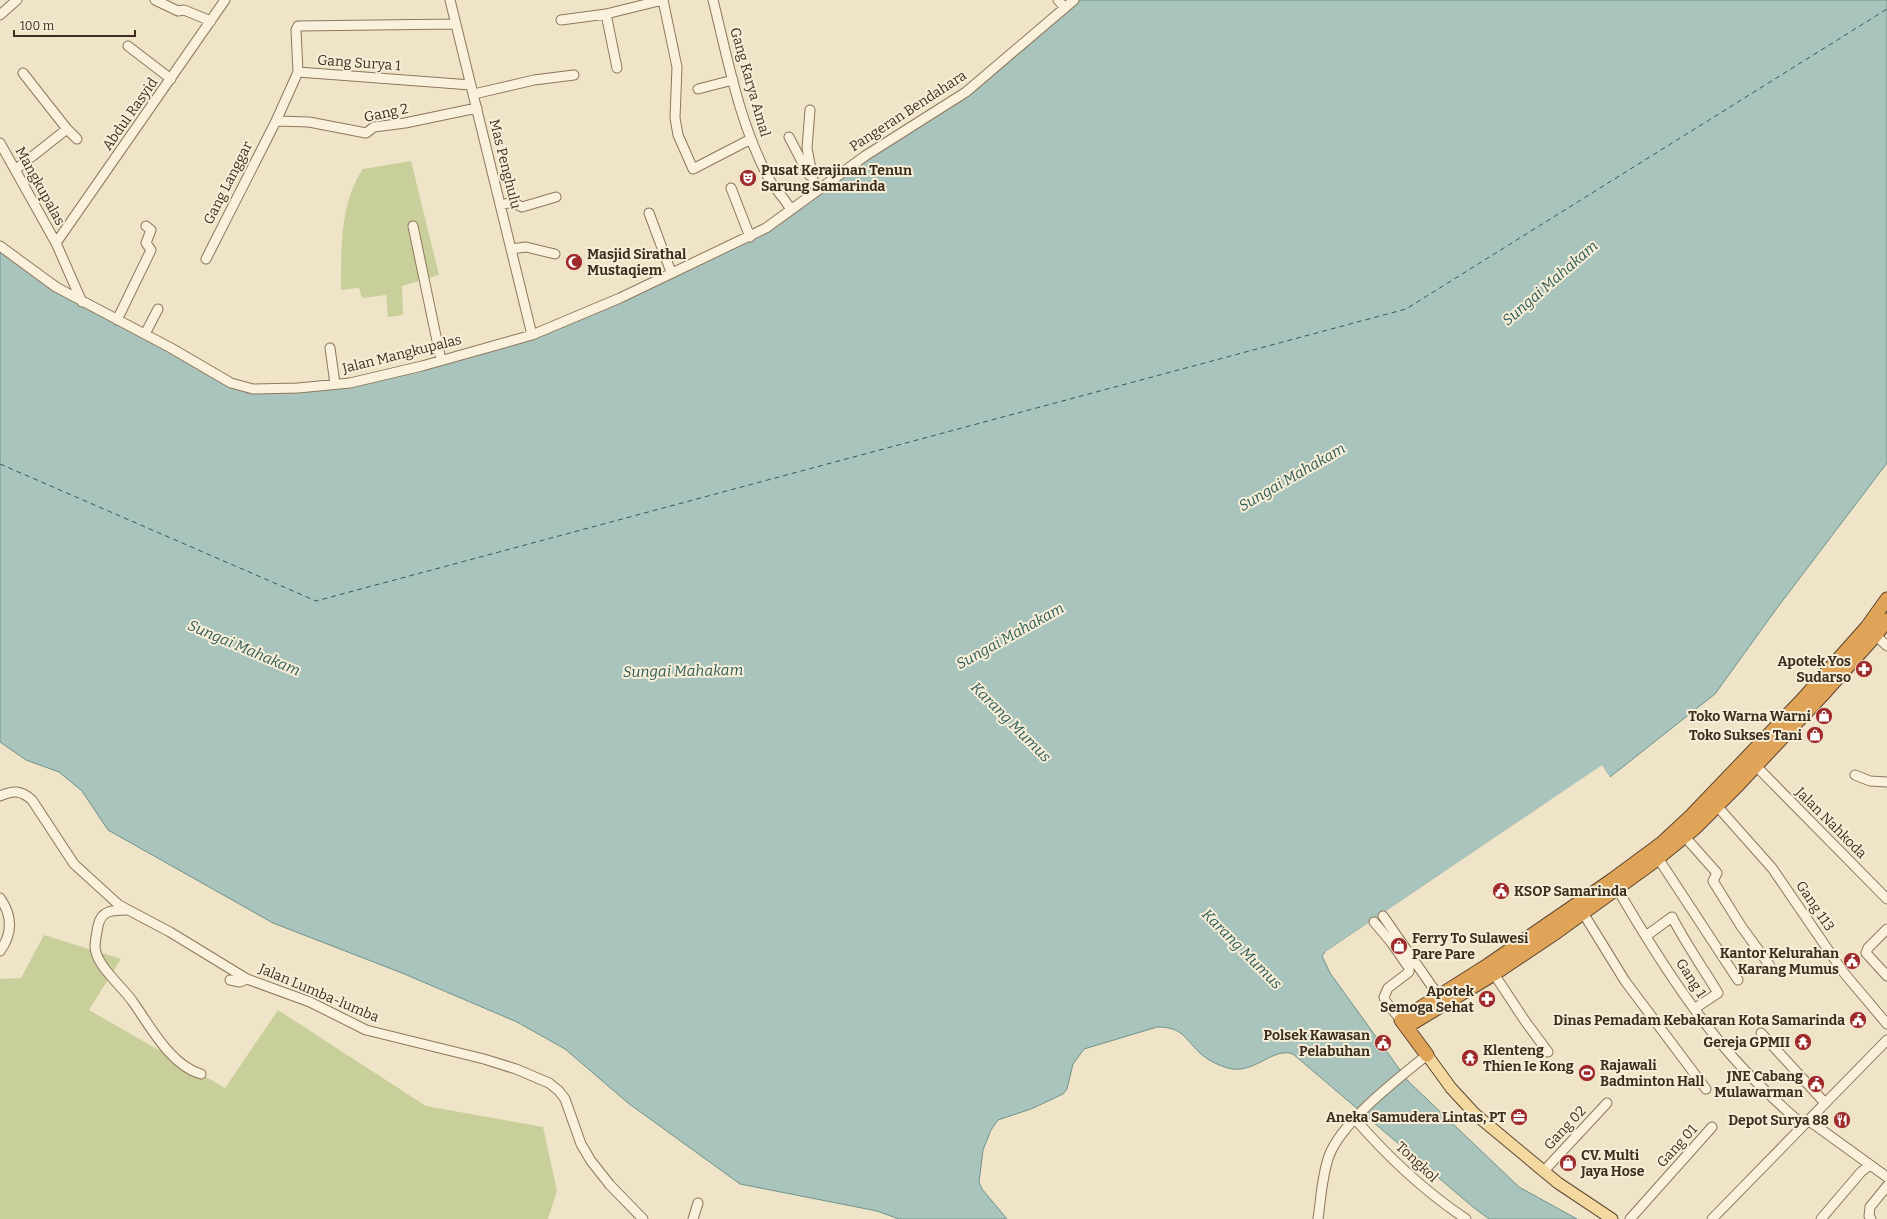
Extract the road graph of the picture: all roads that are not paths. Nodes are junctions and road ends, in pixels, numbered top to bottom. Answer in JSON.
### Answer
{"nodes":[{"id":1,"x":17,"y":0,"type":"edge"},
{"id":2,"x":155,"y":0,"type":"edge"},
{"id":3,"x":225,"y":0,"type":"edge"},
{"id":4,"x":450,"y":0,"type":"edge"},
{"id":5,"x":663,"y":0,"type":"edge"},
{"id":6,"x":713,"y":0,"type":"edge"},
{"id":7,"x":1058,"y":0,"type":"edge"},
{"id":8,"x":1074,"y":0,"type":"edge"},
{"id":9,"x":1065,"y":8,"type":"junction"},
{"id":10,"x":606,"y":14,"type":"junction"},
{"id":11,"x":0,"y":15,"type":"edge"},
{"id":12,"x":561,"y":20,"type":"dead end"},
{"id":13,"x":211,"y":21,"type":"junction"},
{"id":14,"x":456,"y":24,"type":"junction"},
{"id":15,"x":128,"y":46,"type":"dead end"},
{"id":16,"x":618,"y":68,"type":"dead end"},
{"id":17,"x":298,"y":72,"type":"junction"},
{"id":18,"x":23,"y":73,"type":"dead end"},
{"id":19,"x":574,"y":75,"type":"dead end"},
{"id":20,"x":171,"y":79,"type":"junction"},
{"id":21,"x":733,"y":80,"type":"junction"},
{"id":22,"x":473,"y":89,"type":"junction"},
{"id":23,"x":698,"y":89,"type":"dead end"},
{"id":24,"x":477,"y":108,"type":"junction"},
{"id":25,"x":810,"y":110,"type":"dead end"},
{"id":26,"x":276,"y":121,"type":"junction"},
{"id":27,"x":67,"y":129,"type":"junction"},
{"id":28,"x":789,"y":137,"type":"dead end"},
{"id":29,"x":77,"y":139,"type":"dead end"},
{"id":30,"x":751,"y":139,"type":"junction"},
{"id":31,"x":0,"y":143,"type":"edge"},
{"id":32,"x":15,"y":170,"type":"junction"},
{"id":33,"x":731,"y":188,"type":"dead end"},
{"id":34,"x":816,"y":188,"type":"junction"},
{"id":35,"x":556,"y":197,"type":"dead end"},
{"id":36,"x":505,"y":203,"type":"junction"},
{"id":37,"x":791,"y":210,"type":"junction"},
{"id":38,"x":649,"y":213,"type":"dead end"},
{"id":39,"x":146,"y":226,"type":"dead end"},
{"id":40,"x":413,"y":226,"type":"dead end"},
{"id":41,"x":750,"y":237,"type":"junction"},
{"id":42,"x":56,"y":243,"type":"junction"},
{"id":43,"x":0,"y":246,"type":"edge"},
{"id":44,"x":516,"y":249,"type":"junction"},
{"id":45,"x":555,"y":254,"type":"dead end"},
{"id":46,"x":206,"y":259,"type":"dead end"},
{"id":47,"x":671,"y":272,"type":"junction"},
{"id":48,"x":82,"y":302,"type":"junction"},
{"id":49,"x":158,"y":308,"type":"dead end"},
{"id":50,"x":117,"y":320,"type":"junction"},
{"id":51,"x":145,"y":334,"type":"junction"},
{"id":52,"x":532,"y":335,"type":"junction"},
{"id":53,"x":330,"y":348,"type":"dead end"},
{"id":54,"x":442,"y":360,"type":"junction"},
{"id":55,"x":335,"y":384,"type":"junction"},
{"id":56,"x":1887,"y":599,"type":"edge"},
{"id":57,"x":1887,"y":620,"type":"edge"},
{"id":58,"x":1872,"y":631,"type":"junction"},
{"id":59,"x":1887,"y":646,"type":"edge"},
{"id":60,"x":1752,"y":761,"type":"junction"},
{"id":61,"x":1855,"y":775,"type":"dead end"},
{"id":62,"x":1887,"y":782,"type":"edge"},
{"id":63,"x":0,"y":796,"type":"edge"},
{"id":64,"x":1717,"y":806,"type":"junction"},
{"id":65,"x":1684,"y":837,"type":"junction"},
{"id":66,"x":1658,"y":858,"type":"junction"},
{"id":67,"x":1615,"y":885,"type":"junction"},
{"id":68,"x":0,"y":898,"type":"edge"},
{"id":69,"x":1887,"y":899,"type":"edge"},
{"id":70,"x":1580,"y":909,"type":"junction"},
{"id":71,"x":126,"y":910,"type":"junction"},
{"id":72,"x":1383,"y":916,"type":"dead end"},
{"id":73,"x":1374,"y":922,"type":"dead end"},
{"id":74,"x":1887,"y":929,"type":"edge"},
{"id":75,"x":1646,"y":936,"type":"junction"},
{"id":76,"x":0,"y":951,"type":"edge"},
{"id":77,"x":1770,"y":966,"type":"dead end"},
{"id":78,"x":1494,"y":974,"type":"junction"},
{"id":79,"x":1887,"y":976,"type":"edge"},
{"id":80,"x":247,"y":979,"type":"junction"},
{"id":81,"x":230,"y":980,"type":"dead end"},
{"id":82,"x":1738,"y":980,"type":"dead end"},
{"id":83,"x":1438,"y":995,"type":"junction"},
{"id":84,"x":1694,"y":1009,"type":"junction"},
{"id":85,"x":1404,"y":1023,"type":"junction"},
{"id":86,"x":1887,"y":1024,"type":"edge"},
{"id":87,"x":1761,"y":1033,"type":"dead end"},
{"id":88,"x":1887,"y":1040,"type":"edge"},
{"id":89,"x":1548,"y":1052,"type":"dead end"},
{"id":90,"x":1427,"y":1055,"type":"junction"},
{"id":91,"x":201,"y":1074,"type":"dead end"},
{"id":92,"x":1706,"y":1089,"type":"dead end"},
{"id":93,"x":1607,"y":1103,"type":"dead end"},
{"id":94,"x":1825,"y":1103,"type":"junction"},
{"id":95,"x":1358,"y":1116,"type":"junction"},
{"id":96,"x":1805,"y":1123,"type":"junction"},
{"id":97,"x":1712,"y":1127,"type":"dead end"},
{"id":98,"x":1870,"y":1165,"type":"junction"},
{"id":99,"x":1544,"y":1172,"type":"junction"},
{"id":100,"x":1887,"y":1177,"type":"edge"},
{"id":101,"x":1887,"y":1186,"type":"edge"},
{"id":102,"x":698,"y":1203,"type":"dead end"},
{"id":103,"x":643,"y":1219,"type":"edge"},
{"id":104,"x":693,"y":1219,"type":"edge"},
{"id":105,"x":1318,"y":1219,"type":"edge"},
{"id":106,"x":1466,"y":1219,"type":"edge"},
{"id":107,"x":1612,"y":1219,"type":"edge"},
{"id":108,"x":1630,"y":1219,"type":"edge"},
{"id":109,"x":1712,"y":1219,"type":"edge"},
{"id":110,"x":1821,"y":1219,"type":"edge"},
{"id":111,"x":1871,"y":1219,"type":"edge"}],
"edges":[{"from":1,"to":11,"type":"street"},
{"from":2,"to":13,"type":"street"},
{"from":3,"to":13,"type":"street","name":"Abdul Rasyid"},
{"from":4,"to":14,"type":"street","name":"Mas Penghulu"},
{"from":5,"to":10,"type":"street"},
{"from":5,"to":30,"type":"street"},
{"from":6,"to":21,"type":"street","name":"Gang Karya Amal"},
{"from":7,"to":9,"type":"street"},
{"from":8,"to":9,"type":"street","name":"Pangeran Bendahara"},
{"from":9,"to":34,"type":"street","name":"Pangeran Bendahara"},
{"from":10,"to":12,"type":"street"},
{"from":10,"to":16,"type":"street"},
{"from":13,"to":20,"type":"street","name":"Abdul Rasyid"},
{"from":14,"to":17,"type":"street"},
{"from":14,"to":22,"type":"street","name":"Mas Penghulu"},
{"from":15,"to":20,"type":"street"},
{"from":17,"to":22,"type":"street","name":"Gang Surya 1"},
{"from":17,"to":26,"type":"street","name":"Gang Surya 1"},
{"from":18,"to":27,"type":"street"},
{"from":19,"to":22,"type":"street","name":"Gang Surya 1"},
{"from":20,"to":42,"type":"street","name":"Abdul Rasyid"},
{"from":21,"to":23,"type":"street"},
{"from":21,"to":30,"type":"street","name":"Gang Karya Amal"},
{"from":22,"to":24,"type":"street","name":"Mas Penghulu"},
{"from":24,"to":26,"type":"street","name":"Gang 2"},
{"from":24,"to":36,"type":"street","name":"Mas Penghulu"},
{"from":25,"to":34,"type":"street"},
{"from":26,"to":46,"type":"street","name":"Gang Langgar"},
{"from":27,"to":29,"type":"street"},
{"from":27,"to":32,"type":"street"},
{"from":28,"to":34,"type":"street"},
{"from":30,"to":37,"type":"street","name":"Gang Karya Amal"},
{"from":31,"to":32,"type":"street","name":"Mangkupalas"},
{"from":32,"to":42,"type":"street","name":"Mangkupalas"},
{"from":33,"to":41,"type":"street"},
{"from":34,"to":37,"type":"street","name":"Pangeran Bendahara"},
{"from":35,"to":36,"type":"street"},
{"from":36,"to":44,"type":"street","name":"Mas Penghulu"},
{"from":37,"to":41,"type":"street","name":"Pangeran Bendahara"},
{"from":38,"to":47,"type":"street"},
{"from":39,"to":50,"type":"street"},
{"from":40,"to":54,"type":"street"},
{"from":41,"to":47,"type":"street","name":"Pangeran Bendahara"},
{"from":42,"to":48,"type":"street","name":"Mangkupalas"},
{"from":43,"to":48,"type":"street","name":"Jalan Mangkupalas"},
{"from":44,"to":45,"type":"street"},
{"from":44,"to":52,"type":"street","name":"Mas Penghulu"},
{"from":47,"to":52,"type":"street","name":"Pangeran Bendahara"},
{"from":48,"to":50,"type":"street","name":"Jalan Mangkupalas"},
{"from":49,"to":51,"type":"street"},
{"from":50,"to":51,"type":"street","name":"Jalan Mangkupalas"},
{"from":51,"to":55,"type":"street","name":"Jalan Mangkupalas"},
{"from":52,"to":54,"type":"street","name":"Jalan Mangkupalas"},
{"from":53,"to":55,"type":"street"},
{"from":54,"to":55,"type":"street","name":"Jalan Mangkupalas"},
{"from":56,"to":58,"type":"highway"},
{"from":57,"to":58,"type":"highway"},
{"from":58,"to":59,"type":"street"},
{"from":58,"to":60,"type":"highway"},
{"from":60,"to":64,"type":"highway"},
{"from":60,"to":67,"type":"highway"},
{"from":60,"to":69,"type":"street","name":"Jalan Nahkoda"},
{"from":61,"to":62,"type":"street"},
{"from":63,"to":71,"type":"street","name":"Jalan Lumba-lumba"},
{"from":64,"to":65,"type":"highway"},
{"from":64,"to":86,"type":"street","name":"Gang 113"},
{"from":65,"to":66,"type":"highway"},
{"from":65,"to":77,"type":"street"},
{"from":66,"to":67,"type":"highway"},
{"from":66,"to":82,"type":"street"},
{"from":67,"to":70,"type":"highway"},
{"from":67,"to":75,"type":"street","name":"Gang 1"},
{"from":68,"to":76,"type":"street"},
{"from":70,"to":78,"type":"highway"},
{"from":70,"to":83,"type":"highway"},
{"from":70,"to":92,"type":"street"},
{"from":71,"to":80,"type":"street","name":"Jalan Lumba-lumba"},
{"from":71,"to":91,"type":"street"},
{"from":72,"to":83,"type":"street"},
{"from":73,"to":85,"type":"street"},
{"from":74,"to":79,"type":"street"},
{"from":75,"to":84,"type":"street","name":"Gang 1"},
{"from":75,"to":84,"type":"street"},
{"from":78,"to":85,"type":"highway"},
{"from":78,"to":89,"type":"street"},
{"from":80,"to":81,"type":"street"},
{"from":80,"to":103,"type":"street","name":"Jalan Lumba-lumba"},
{"from":83,"to":85,"type":"highway"},
{"from":84,"to":96,"type":"street","name":"Gang 1"},
{"from":85,"to":90,"type":"highway"},
{"from":87,"to":94,"type":"street"},
{"from":88,"to":94,"type":"street"},
{"from":90,"to":95,"type":"street"},
{"from":90,"to":99,"type":"main road"},
{"from":93,"to":99,"type":"street","name":"Gang 02"},
{"from":94,"to":96,"type":"street"},
{"from":95,"to":105,"type":"street"},
{"from":95,"to":106,"type":"street","name":"Tongkol"},
{"from":96,"to":98,"type":"street","name":"Gang 1"},
{"from":96,"to":109,"type":"street"},
{"from":97,"to":108,"type":"street","name":"Gang 01"},
{"from":98,"to":100,"type":"street","name":"Gang 1"},
{"from":98,"to":110,"type":"street"},
{"from":99,"to":107,"type":"main road"},
{"from":101,"to":111,"type":"street"},
{"from":102,"to":104,"type":"street"}]}
